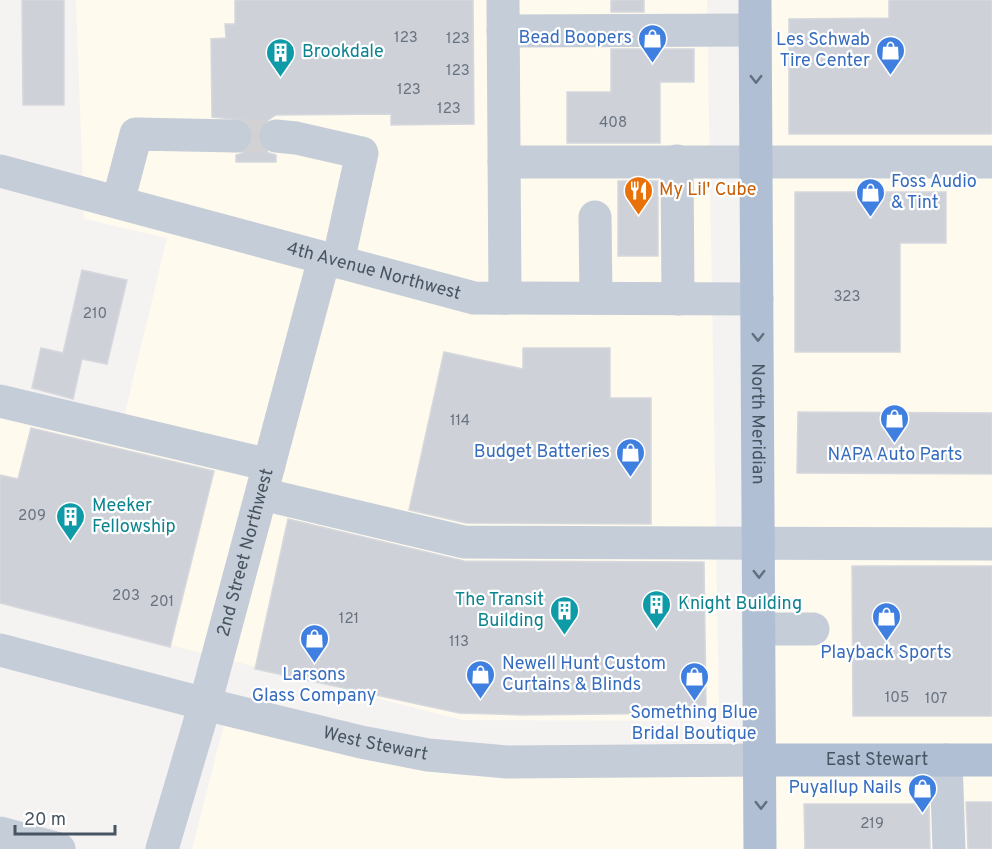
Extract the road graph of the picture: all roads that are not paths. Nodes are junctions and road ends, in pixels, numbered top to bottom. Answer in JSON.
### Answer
{"nodes":[{"id":1,"x":503,"y":15,"type":"edge"},
{"id":2,"x":755,"y":15,"type":"edge"},
{"id":3,"x":235,"y":136,"type":"tunnel mouth"},
{"id":4,"x":276,"y":136,"type":"tunnel mouth"},
{"id":5,"x":677,"y":161,"type":"junction"},
{"id":6,"x":504,"y":162,"type":"junction"},
{"id":7,"x":756,"y":162,"type":"junction"},
{"id":8,"x":992,"y":162,"type":"edge"},
{"id":9,"x":0,"y":171,"type":"edge"},
{"id":10,"x":118,"y":202,"type":"junction"},
{"id":11,"x":595,"y":217,"type":"dead end"},
{"id":12,"x":331,"y":261,"type":"junction"},
{"id":13,"x":505,"y":298,"type":"junction"},
{"id":14,"x":596,"y":298,"type":"junction"},
{"id":15,"x":678,"y":299,"type":"junction"},
{"id":16,"x":758,"y":299,"type":"junction"},
{"id":17,"x":0,"y":401,"type":"edge"},
{"id":18,"x":265,"y":480,"type":"junction"},
{"id":19,"x":759,"y":543,"type":"junction"},
{"id":20,"x":992,"y":544,"type":"edge"},
{"id":21,"x":760,"y":629,"type":"junction"},
{"id":22,"x":813,"y":629,"type":"dead end"},
{"id":23,"x":0,"y":650,"type":"edge"},
{"id":24,"x":205,"y":704,"type":"junction"},
{"id":25,"x":761,"y":760,"type":"junction"},
{"id":26,"x":946,"y":760,"type":"junction"},
{"id":27,"x":992,"y":760,"type":"edge"},
{"id":28,"x":0,"y":833,"type":"edge"},
{"id":29,"x":163,"y":848,"type":"edge"},
{"id":30,"x":59,"y":849,"type":"edge"},
{"id":31,"x":760,"y":849,"type":"edge"},
{"id":32,"x":949,"y":849,"type":"edge"}],
"edges":[{"from":1,"to":2,"type":"street"},
{"from":1,"to":6,"type":"street"},
{"from":2,"to":7,"type":"main road","name":"North Meridian","one_way":true},
{"from":3,"to":10,"type":"street"},
{"from":4,"to":12,"type":"street","name":"2nd Street Northwest"},
{"from":5,"to":6,"type":"street"},
{"from":5,"to":7,"type":"street"},
{"from":5,"to":15,"type":"street"},
{"from":6,"to":13,"type":"street"},
{"from":7,"to":8,"type":"street"},
{"from":7,"to":16,"type":"main road","name":"North Meridian"},
{"from":9,"to":10,"type":"street","name":"4th Avenue Northwest"},
{"from":10,"to":12,"type":"street","name":"4th Avenue Northwest"},
{"from":11,"to":14,"type":"street"},
{"from":12,"to":13,"type":"street","name":"4th Avenue Northwest"},
{"from":12,"to":18,"type":"street","name":"2nd Street Northwest"},
{"from":13,"to":14,"type":"street","name":"4th Avenue Northwest"},
{"from":14,"to":15,"type":"street","name":"4th Avenue Northwest"},
{"from":15,"to":16,"type":"street","name":"4th Avenue Northwest"},
{"from":16,"to":19,"type":"main road","name":"North Meridian","one_way":true},
{"from":17,"to":18,"type":"street"},
{"from":18,"to":19,"type":"street"},
{"from":18,"to":24,"type":"street","name":"2nd Street Northwest"},
{"from":19,"to":20,"type":"street"},
{"from":19,"to":21,"type":"main road","name":"North Meridian","one_way":true},
{"from":21,"to":22,"type":"street"},
{"from":21,"to":25,"type":"main road","name":"North Meridian"},
{"from":23,"to":24,"type":"street","name":"West Stewart"},
{"from":24,"to":25,"type":"street","name":"West Stewart"},
{"from":24,"to":29,"type":"street","name":"2nd Street Northwest"},
{"from":25,"to":26,"type":"main road","name":"East Stewart"},
{"from":25,"to":31,"type":"main road","name":"North Meridian","one_way":true},
{"from":26,"to":27,"type":"main road","name":"East Stewart"},
{"from":26,"to":32,"type":"street"},
{"from":28,"to":30,"type":"street"}]}
